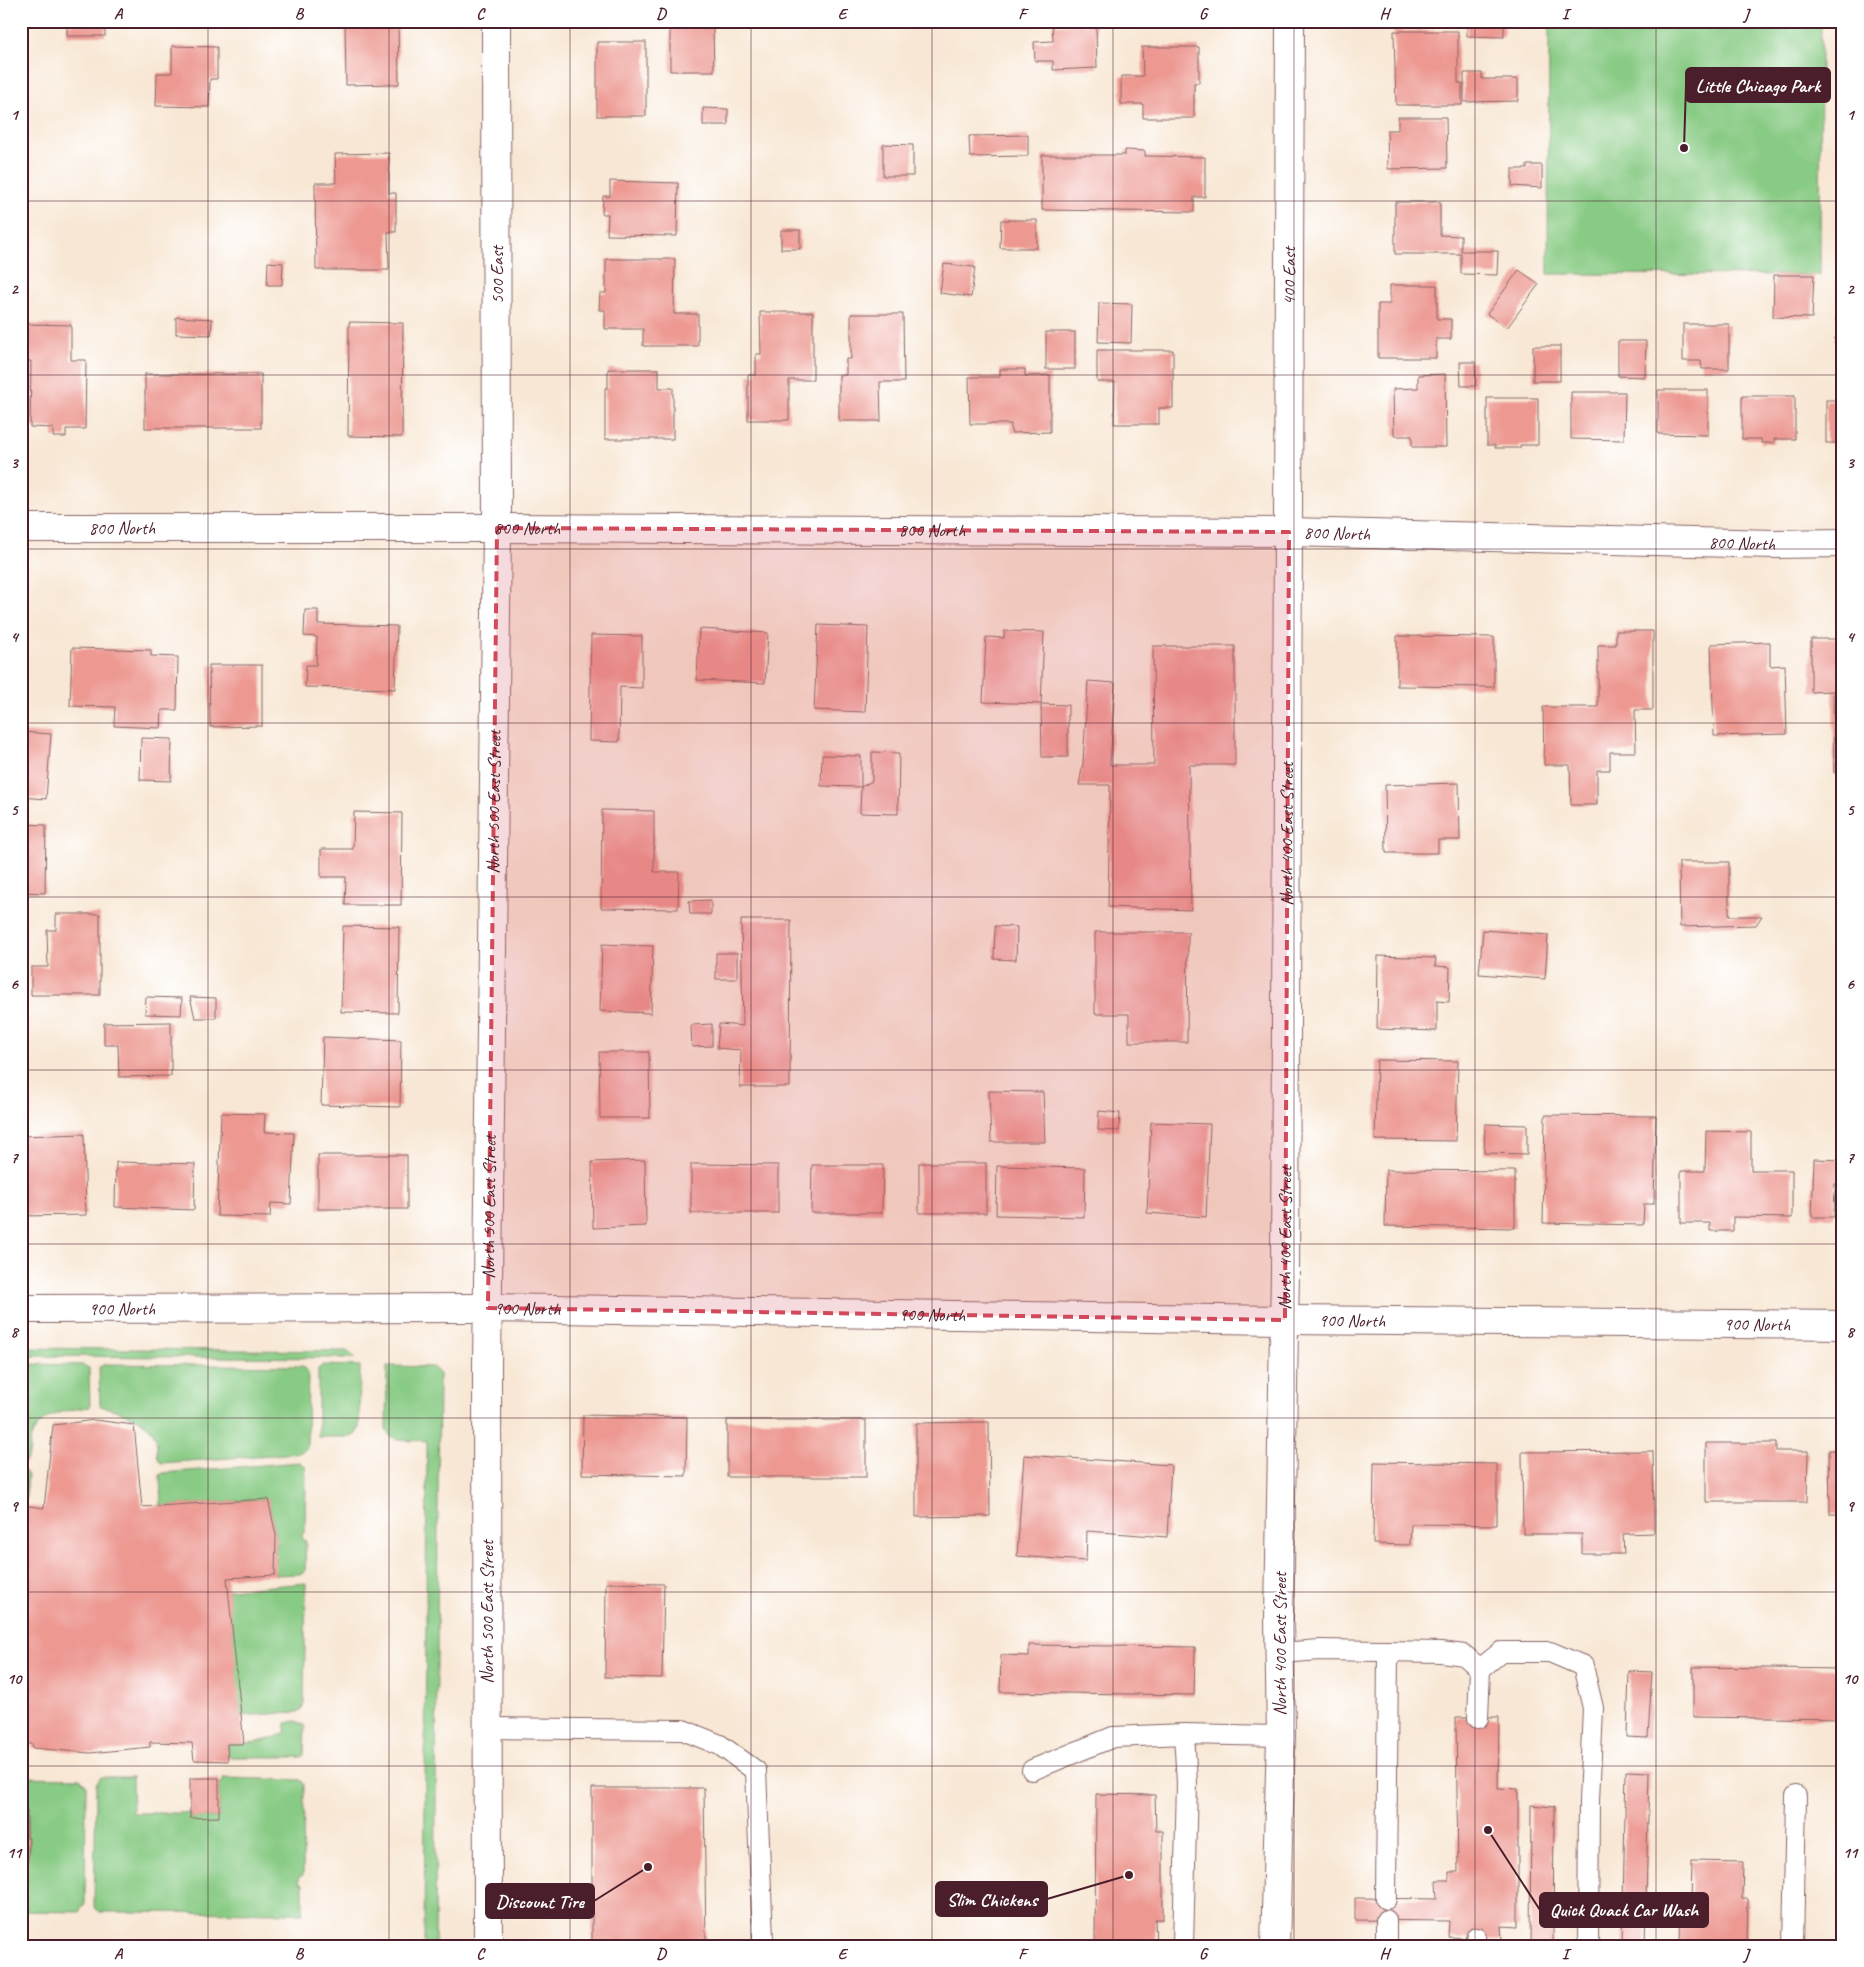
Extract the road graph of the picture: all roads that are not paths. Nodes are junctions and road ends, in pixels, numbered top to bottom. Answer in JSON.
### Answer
{"nodes":[{"id":1,"x":496,"y":21,"type":"edge"},
{"id":2,"x":1290,"y":21,"type":"edge"},
{"id":3,"x":21,"y":528,"type":"edge"},
{"id":4,"x":497,"y":528,"type":"junction"},
{"id":5,"x":1289,"y":532,"type":"junction"},
{"id":6,"x":1843,"y":543,"type":"edge"},
{"id":7,"x":488,"y":1308,"type":"junction"},
{"id":8,"x":21,"y":1309,"type":"edge"},
{"id":9,"x":1285,"y":1320,"type":"junction"},
{"id":10,"x":1843,"y":1325,"type":"edge"},
{"id":11,"x":1388,"y":1651,"type":"junction"},
{"id":12,"x":1281,"y":1653,"type":"junction"},
{"id":13,"x":1480,"y":1670,"type":"junction"},
{"id":14,"x":1478,"y":1718,"type":"dead end"},
{"id":15,"x":487,"y":1728,"type":"junction"},
{"id":16,"x":1184,"y":1734,"type":"junction"},
{"id":17,"x":1281,"y":1736,"type":"junction"},
{"id":18,"x":1032,"y":1770,"type":"dead end"},
{"id":19,"x":1796,"y":1796,"type":"dead end"},
{"id":20,"x":1386,"y":1899,"type":"dead end"},
{"id":21,"x":1386,"y":1920,"type":"dead end"},
{"id":22,"x":488,"y":1946,"type":"edge"},
{"id":23,"x":766,"y":1946,"type":"edge"},
{"id":24,"x":1183,"y":1946,"type":"edge"},
{"id":25,"x":1275,"y":1946,"type":"edge"},
{"id":26,"x":1386,"y":1946,"type":"edge"},
{"id":27,"x":1588,"y":1946,"type":"edge"},
{"id":28,"x":1793,"y":1946,"type":"edge"}],
"edges":[{"from":1,"to":4,"type":"street","name":"500 East"},
{"from":2,"to":5,"type":"street","name":"400 East"},
{"from":3,"to":4,"type":"street","name":"800 North"},
{"from":4,"to":5,"type":"street","name":"800 North"},
{"from":4,"to":7,"type":"street","name":"North 500 East Street"},
{"from":5,"to":6,"type":"street","name":"800 North"},
{"from":5,"to":9,"type":"street","name":"North 400 East Street"},
{"from":7,"to":8,"type":"street","name":"900 North"},
{"from":7,"to":9,"type":"street","name":"900 North"},
{"from":7,"to":15,"type":"street","name":"North 500 East Street"},
{"from":9,"to":10,"type":"street","name":"900 North"},
{"from":9,"to":12,"type":"street","name":"North 400 East Street"},
{"from":11,"to":12,"type":"lane"},
{"from":11,"to":13,"type":"lane"},
{"from":11,"to":20,"type":"lane"},
{"from":12,"to":17,"type":"street","name":"North 400 East Street"},
{"from":13,"to":14,"type":"lane"},
{"from":13,"to":27,"type":"lane"},
{"from":15,"to":22,"type":"street","name":"North 500 East Street"},
{"from":15,"to":23,"type":"lane"},
{"from":16,"to":17,"type":"lane"},
{"from":16,"to":18,"type":"lane"},
{"from":16,"to":24,"type":"lane"},
{"from":17,"to":25,"type":"street","name":"North 400 East Street"},
{"from":19,"to":28,"type":"lane"},
{"from":21,"to":26,"type":"lane"}]}
